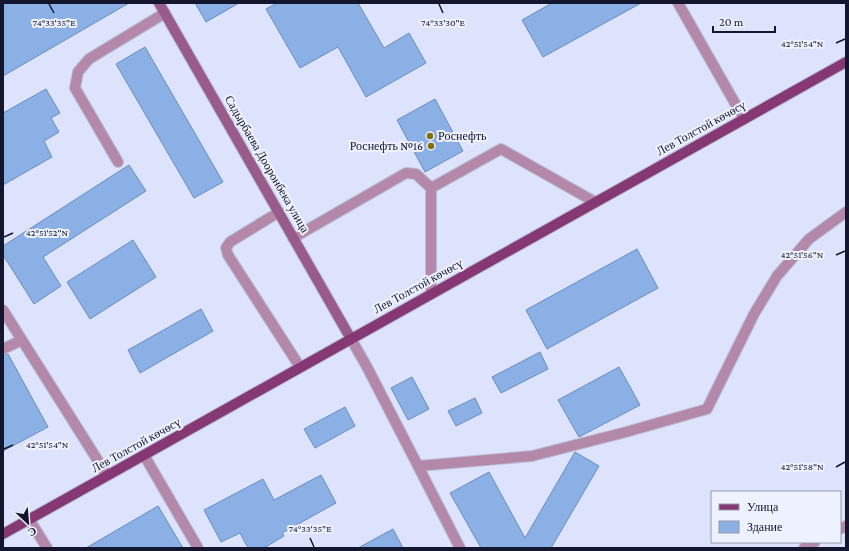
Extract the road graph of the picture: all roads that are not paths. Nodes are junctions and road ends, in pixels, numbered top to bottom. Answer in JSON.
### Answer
{"nodes":[{"id":1,"x":159,"y":3,"type":"edge"},
{"id":2,"x":678,"y":3,"type":"edge"},
{"id":3,"x":165,"y":13,"type":"junction"},
{"id":4,"x":846,"y":62,"type":"edge"},
{"id":5,"x":744,"y":119,"type":"junction"},
{"id":6,"x":118,"y":162,"type":"dead end"},
{"id":7,"x":431,"y":188,"type":"junction"},
{"id":8,"x":595,"y":202,"type":"junction"},
{"id":9,"x":278,"y":212,"type":"junction"},
{"id":10,"x":846,"y":212,"type":"edge"},
{"id":11,"x":293,"y":238,"type":"junction"},
{"id":12,"x":431,"y":294,"type":"junction"},
{"id":13,"x":3,"y":310,"type":"edge"},
{"id":14,"x":351,"y":339,"type":"junction"},
{"id":15,"x":22,"y":340,"type":"junction"},
{"id":16,"x":3,"y":349,"type":"edge"},
{"id":17,"x":300,"y":367,"type":"junction"},
{"id":18,"x":144,"y":455,"type":"junction"},
{"id":19,"x":418,"y":466,"type":"junction"},
{"id":20,"x":107,"y":475,"type":"junction"},
{"id":21,"x":29,"y":519,"type":"junction"},
{"id":22,"x":3,"y":534,"type":"edge"},
{"id":23,"x":813,"y":543,"type":"edge"},
{"id":24,"x":47,"y":548,"type":"edge"},
{"id":25,"x":198,"y":548,"type":"edge"},
{"id":26,"x":460,"y":548,"type":"edge"},
{"id":27,"x":804,"y":548,"type":"edge"}],
"edges":[{"from":1,"to":3,"type":"main road","name":"Садырбаева Дооронбека улица"},
{"from":2,"to":5,"type":"street"},
{"from":3,"to":6,"type":"street"},
{"from":3,"to":9,"type":"main road","name":"Садырбаева Дооронбека улица"},
{"from":4,"to":5,"type":"main road","name":"Лев Толстой көчөсү"},
{"from":5,"to":8,"type":"main road","name":"Лев Толстой көчөсү"},
{"from":7,"to":8,"type":"street"},
{"from":7,"to":11,"type":"street"},
{"from":7,"to":12,"type":"street"},
{"from":8,"to":12,"type":"main road","name":"Лев Толстой көчөсү"},
{"from":9,"to":11,"type":"main road","name":"Садырбаева Дооронбека улица"},
{"from":9,"to":17,"type":"street"},
{"from":10,"to":19,"type":"street"},
{"from":11,"to":14,"type":"main road","name":"Садырбаева Дооронбека улица"},
{"from":12,"to":14,"type":"main road","name":"Лев Толстой көчөсү"},
{"from":13,"to":15,"type":"street"},
{"from":14,"to":17,"type":"main road","name":"Лев Толстой көчөсү"},
{"from":14,"to":19,"type":"street"},
{"from":15,"to":16,"type":"street"},
{"from":15,"to":20,"type":"street"},
{"from":17,"to":18,"type":"main road","name":"Лев Толстой көчөсү"},
{"from":18,"to":20,"type":"main road","name":"Лев Толстой көчөсү"},
{"from":18,"to":25,"type":"street"},
{"from":19,"to":26,"type":"street"},
{"from":20,"to":21,"type":"main road","name":"Лев Толстой көчөсү"},
{"from":21,"to":22,"type":"main road","name":"Лев Толстой көчөсү"},
{"from":21,"to":24,"type":"street"},
{"from":23,"to":27,"type":"street"}]}
